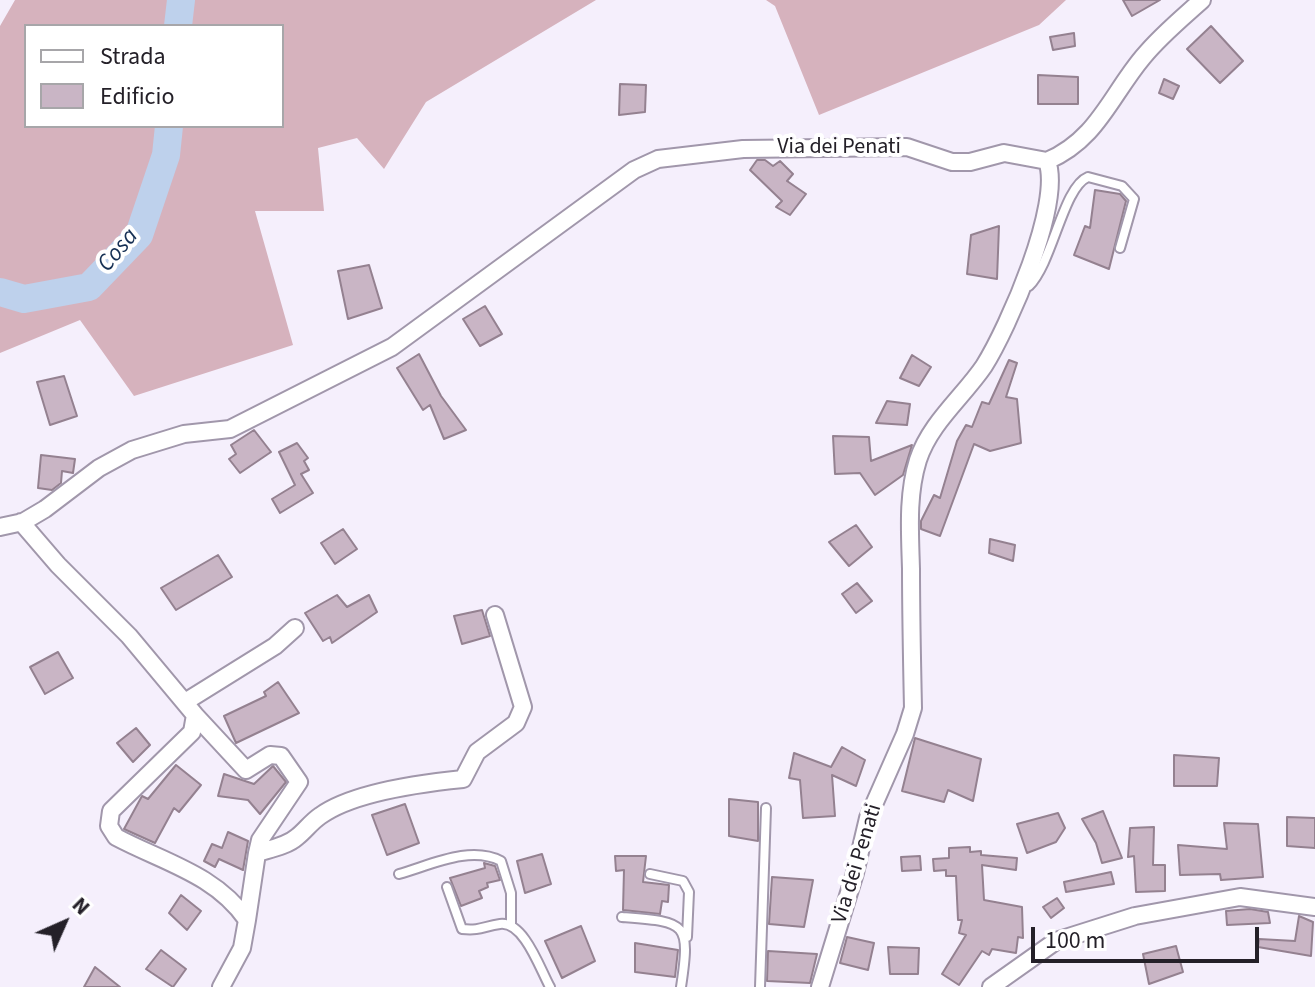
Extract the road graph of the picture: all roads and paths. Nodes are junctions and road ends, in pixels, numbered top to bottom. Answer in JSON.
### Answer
{"nodes":[{"id":1,"x":1202,"y":0,"type":"edge"},
{"id":2,"x":1047,"y":161,"type":"junction"},
{"id":3,"x":1120,"y":248,"type":"dead end"},
{"id":4,"x":1022,"y":286,"type":"junction"},
{"id":5,"x":21,"y":522,"type":"junction"},
{"id":6,"x":0,"y":527,"type":"edge"},
{"id":7,"x":495,"y":615,"type":"dead end"},
{"id":8,"x":295,"y":628,"type":"dead end"},
{"id":9,"x":190,"y":709,"type":"junction"},
{"id":10,"x":766,"y":808,"type":"dead end"},
{"id":11,"x":257,"y":853,"type":"junction"},
{"id":12,"x":399,"y":874,"type":"dead end"},
{"id":13,"x":650,"y":874,"type":"dead end"},
{"id":14,"x":447,"y":887,"type":"dead end"},
{"id":15,"x":1315,"y":907,"type":"edge"},
{"id":16,"x":622,"y":917,"type":"dead end"},
{"id":17,"x":247,"y":920,"type":"junction"},
{"id":18,"x":511,"y":925,"type":"junction"},
{"id":19,"x":687,"y":947,"type":"junction"},
{"id":20,"x":221,"y":987,"type":"edge"},
{"id":21,"x":550,"y":987,"type":"edge"},
{"id":22,"x":681,"y":987,"type":"edge"},
{"id":23,"x":760,"y":987,"type":"edge"},
{"id":24,"x":820,"y":987,"type":"edge"},
{"id":25,"x":991,"y":987,"type":"edge"}],
"edges":[{"from":1,"to":2,"type":"street"},
{"from":2,"to":4,"type":"street","name":"Via dei Penati"},
{"from":2,"to":5,"type":"street","name":"Via dei Penati"},
{"from":3,"to":4,"type":"lane"},
{"from":4,"to":24,"type":"street","name":"Via dei Penati"},
{"from":5,"to":6,"type":"street","name":"Via dei Penati"},
{"from":5,"to":9,"type":"street"},
{"from":7,"to":11,"type":"street"},
{"from":8,"to":9,"type":"street"},
{"from":9,"to":11,"type":"street"},
{"from":9,"to":17,"type":"street"},
{"from":10,"to":23,"type":"lane"},
{"from":11,"to":17,"type":"street"},
{"from":12,"to":18,"type":"lane"},
{"from":13,"to":19,"type":"lane"},
{"from":14,"to":18,"type":"lane"},
{"from":15,"to":25,"type":"street"},
{"from":16,"to":19,"type":"lane"},
{"from":17,"to":20,"type":"street"},
{"from":18,"to":21,"type":"lane"},
{"from":19,"to":22,"type":"lane"}]}
